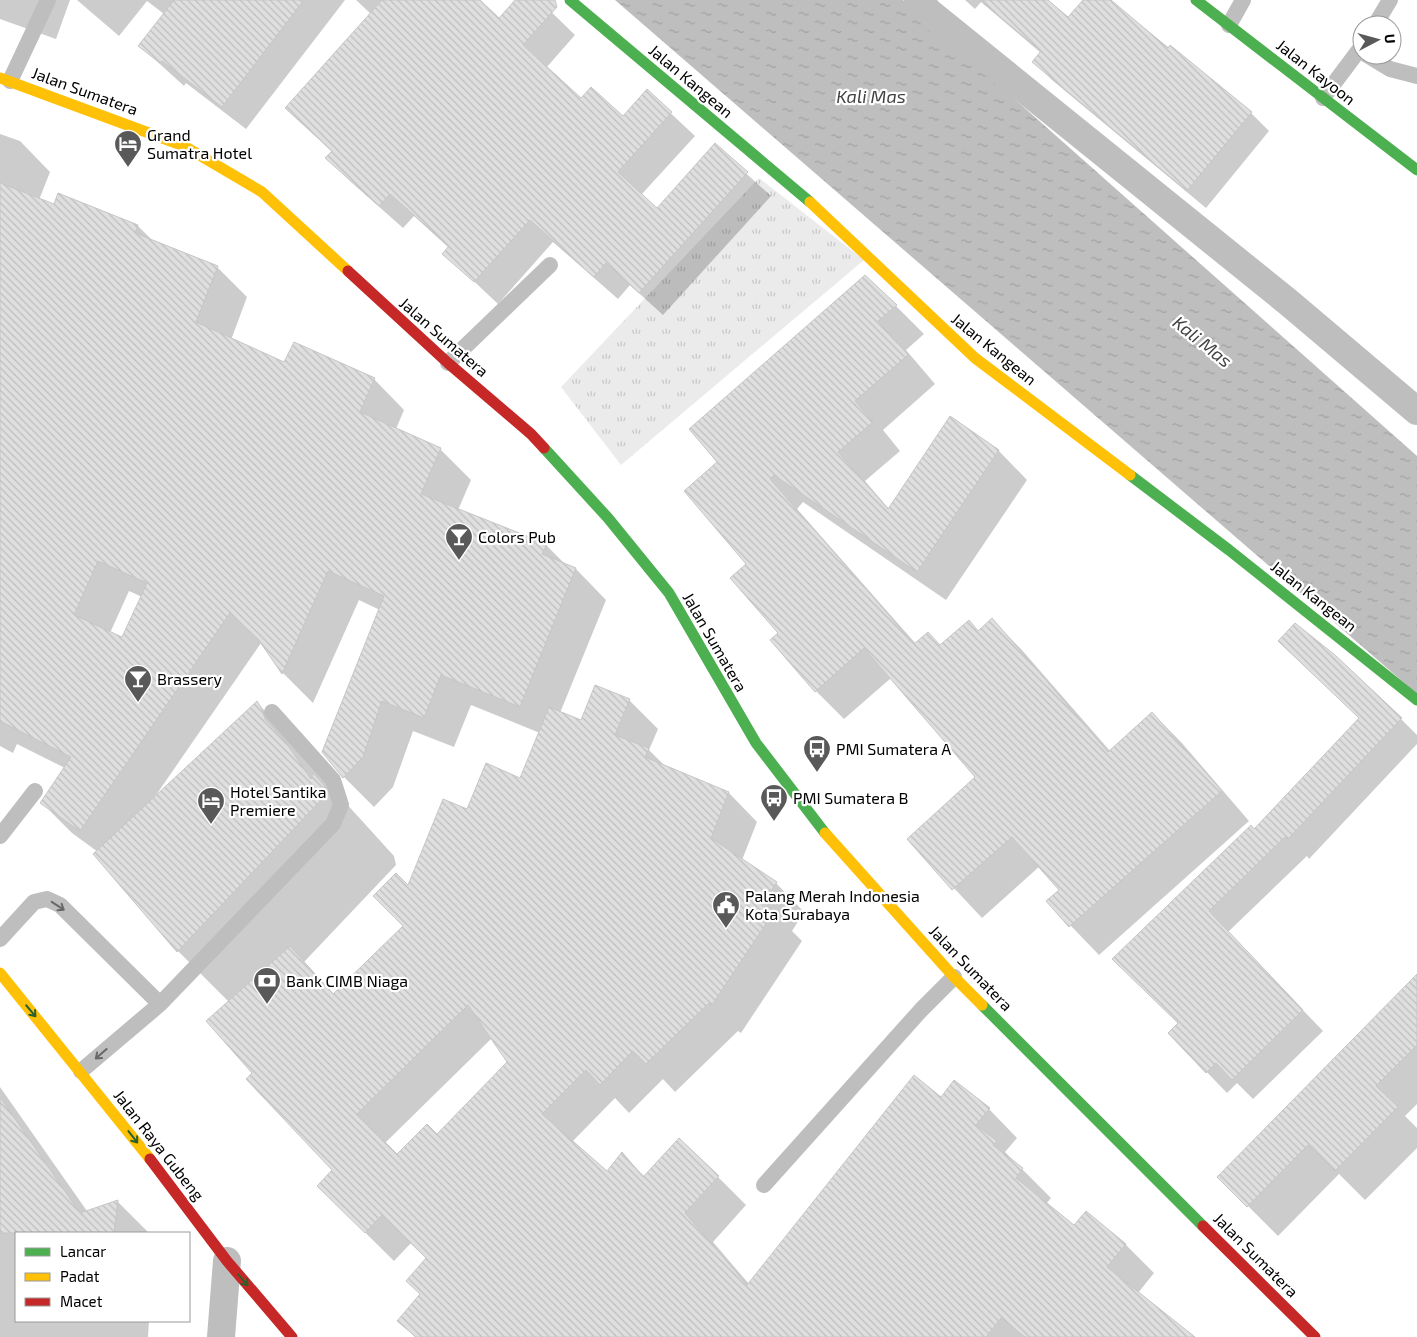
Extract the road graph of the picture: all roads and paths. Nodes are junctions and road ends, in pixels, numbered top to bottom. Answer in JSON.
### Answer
{"nodes":[{"id":1,"x":48,"y":0,"type":"edge"},
{"id":2,"x":570,"y":0,"type":"edge"},
{"id":3,"x":918,"y":0,"type":"edge"},
{"id":4,"x":1196,"y":0,"type":"edge"},
{"id":5,"x":1243,"y":0,"type":"edge"},
{"id":6,"x":1390,"y":0,"type":"edge"},
{"id":7,"x":1381,"y":15,"type":"edge"},
{"id":8,"x":1229,"y":25,"type":"junction"},
{"id":9,"x":1352,"y":64,"type":"edge"},
{"id":10,"x":1384,"y":65,"type":"edge"},
{"id":11,"x":1417,"y":76,"type":"edge"},
{"id":12,"x":5,"y":79,"type":"edge"},
{"id":13,"x":1323,"y":98,"type":"junction"},
{"id":14,"x":1417,"y":170,"type":"edge"},
{"id":15,"x":550,"y":265,"type":"dead end"},
{"id":16,"x":448,"y":363,"type":"junction"},
{"id":17,"x":1417,"y":411,"type":"edge"},
{"id":18,"x":1417,"y":700,"type":"edge"},
{"id":19,"x":272,"y":712,"type":"dead end"},
{"id":20,"x":36,"y":791,"type":"dead end"},
{"id":21,"x":0,"y":836,"type":"edge"},
{"id":22,"x":0,"y":940,"type":"edge"},
{"id":23,"x":0,"y":974,"type":"edge"},
{"id":24,"x":954,"y":977,"type":"junction"},
{"id":25,"x":160,"y":1004,"type":"junction"},
{"id":26,"x":81,"y":1071,"type":"junction"},
{"id":27,"x":764,"y":1184,"type":"dead end"},
{"id":28,"x":227,"y":1261,"type":"junction"},
{"id":29,"x":1310,"y":1335,"type":"edge"},
{"id":30,"x":221,"y":1337,"type":"edge"},
{"id":31,"x":292,"y":1337,"type":"edge"}],
"edges":[{"from":1,"to":12,"type":"lane"},
{"from":2,"to":18,"type":"main road","name":"Jalan Kangean"},
{"from":3,"to":17,"type":"street"},
{"from":4,"to":8,"type":"main road","name":"Jalan Kayoon"},
{"from":5,"to":8,"type":"lane"},
{"from":6,"to":7,"type":"lane"},
{"from":8,"to":13,"type":"main road","name":"Jalan Kayoon"},
{"from":9,"to":13,"type":"lane"},
{"from":10,"to":11,"type":"lane"},
{"from":12,"to":16,"type":"main road","name":"Jalan Sumatera"},
{"from":13,"to":14,"type":"main road","name":"Jalan Kayoon"},
{"from":15,"to":16,"type":"lane"},
{"from":16,"to":24,"type":"main road","name":"Jalan Sumatera"},
{"from":19,"to":25,"type":"lane"},
{"from":20,"to":21,"type":"lane"},
{"from":22,"to":25,"type":"lane","one_way":true},
{"from":23,"to":26,"type":"main road","name":"Jalan Raya Gubeng","one_way":true},
{"from":24,"to":27,"type":"lane"},
{"from":24,"to":29,"type":"main road","name":"Jalan Sumatera"},
{"from":25,"to":26,"type":"lane","one_way":true},
{"from":26,"to":28,"type":"main road","name":"Jalan Raya Gubeng","one_way":true},
{"from":28,"to":30,"type":"street"},
{"from":28,"to":31,"type":"main road","name":"Jalan Raya Gubeng","one_way":true}]}
